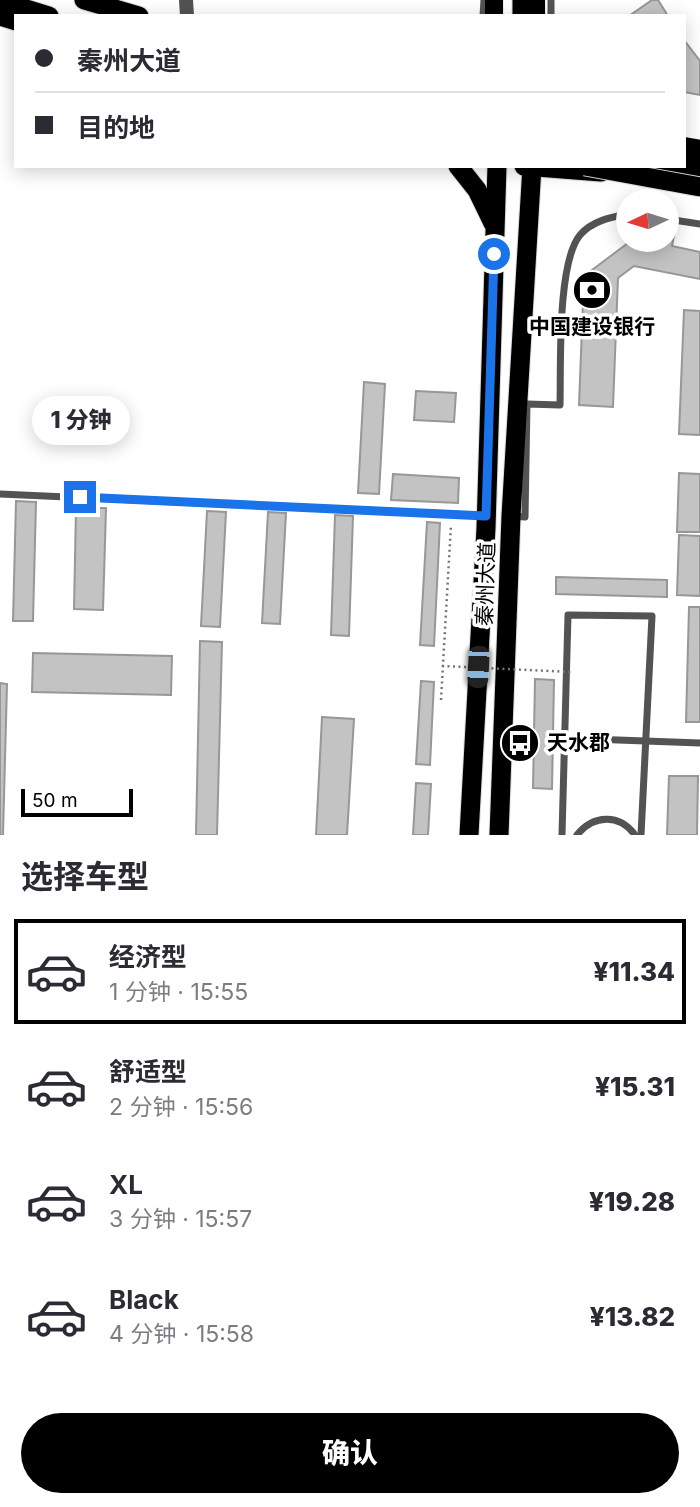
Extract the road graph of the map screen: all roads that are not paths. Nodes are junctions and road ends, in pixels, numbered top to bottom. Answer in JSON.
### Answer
{"nodes":[{"id":1,"x":84,"y":0,"type":"edge"},
{"id":2,"x":0,"y":1,"type":"edge"},
{"id":3,"x":42,"y":14,"type":"edge"},
{"id":4,"x":132,"y":14,"type":"edge"},
{"id":5,"x":460,"y":168,"type":"edge"},
{"id":6,"x":497,"y":168,"type":"edge"},
{"id":7,"x":529,"y":168,"type":"edge"},
{"id":8,"x":548,"y":168,"type":"edge"},
{"id":9,"x":596,"y":168,"type":"edge"},
{"id":10,"x":623,"y":168,"type":"edge"},
{"id":11,"x":700,"y":176,"type":"edge"},
{"id":12,"x":654,"y":179,"type":"junction"},
{"id":13,"x":700,"y":187,"type":"edge"},
{"id":14,"x":616,"y":216,"type":"edge"},
{"id":15,"x":679,"y":221,"type":"edge"},
{"id":16,"x":700,"y":224,"type":"edge"},
{"id":17,"x":495,"y":228,"type":"junction"},
{"id":18,"x":0,"y":494,"type":"edge"},
{"id":19,"x":486,"y":516,"type":"junction"},
{"id":20,"x":511,"y":516,"type":"junction"},
{"id":21,"x":563,"y":738,"type":"junction"},
{"id":22,"x":646,"y":741,"type":"junction"},
{"id":23,"x":700,"y":743,"type":"edge"},
{"id":24,"x":469,"y":835,"type":"edge"},
{"id":25,"x":499,"y":835,"type":"edge"},
{"id":26,"x":562,"y":835,"type":"edge"},
{"id":27,"x":577,"y":835,"type":"edge"},
{"id":28,"x":635,"y":835,"type":"edge"},
{"id":29,"x":641,"y":835,"type":"edge"}],
"edges":[{"from":1,"to":4,"type":"highway"},
{"from":2,"to":3,"type":"highway"},
{"from":5,"to":17,"type":"highway"},
{"from":6,"to":17,"type":"highway","name":"秦州大道"},
{"from":7,"to":20,"type":"highway","name":"秦州大道"},
{"from":8,"to":11,"type":"highway"},
{"from":9,"to":12,"type":"highway","bridge":true},
{"from":10,"to":12,"type":"highway","bridge":true},
{"from":12,"to":13,"type":"highway","bridge":true},
{"from":14,"to":20,"type":"lane"},
{"from":15,"to":16,"type":"lane"},
{"from":17,"to":19,"type":"highway","name":"秦州大道"},
{"from":18,"to":19,"type":"lane"},
{"from":19,"to":24,"type":"highway","name":"秦州大道"},
{"from":20,"to":25,"type":"highway","name":"秦州大道"},
{"from":21,"to":22,"type":"lane"},
{"from":21,"to":22,"type":"lane"},
{"from":21,"to":26,"type":"lane"},
{"from":22,"to":23,"type":"lane"},
{"from":22,"to":29,"type":"lane"},
{"from":27,"to":28,"type":"lane"}]}
